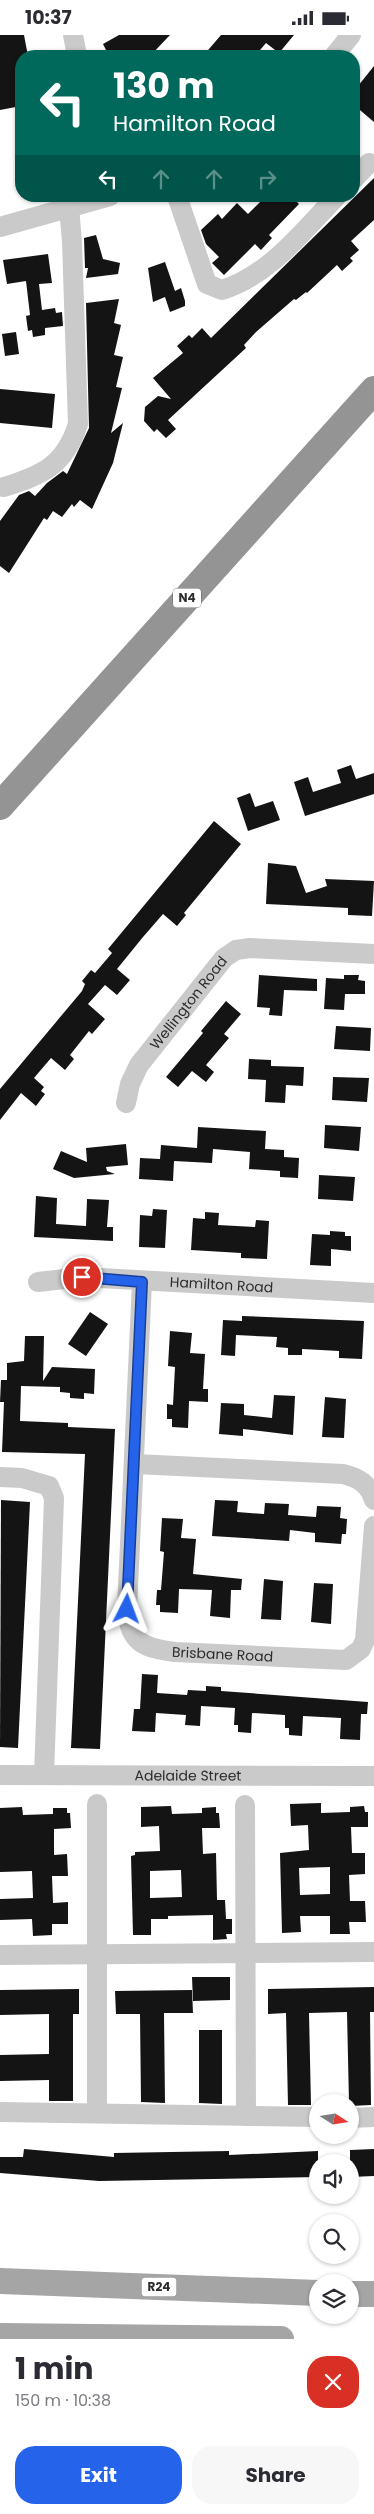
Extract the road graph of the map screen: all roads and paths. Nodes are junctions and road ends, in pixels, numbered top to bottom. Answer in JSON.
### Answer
{"nodes":[{"id":1,"x":73,"y":35,"type":"edge"},
{"id":2,"x":351,"y":35,"type":"edge"},
{"id":3,"x":76,"y":50,"type":"edge"},
{"id":4,"x":339,"y":50,"type":"edge"},
{"id":5,"x":369,"y":163,"type":"dead end"},
{"id":6,"x":360,"y":173,"type":"edge"},
{"id":7,"x":87,"y":202,"type":"edge"},
{"id":8,"x":179,"y":202,"type":"edge"},
{"id":9,"x":331,"y":202,"type":"edge"},
{"id":10,"x":69,"y":207,"type":"junction"},
{"id":11,"x":0,"y":227,"type":"edge"},
{"id":12,"x":374,"y":390,"type":"edge"},
{"id":13,"x":4,"y":487,"type":"dead end"},
{"id":14,"x":0,"y":806,"type":"edge"},
{"id":15,"x":374,"y":954,"type":"edge"},
{"id":16,"x":126,"y":1103,"type":"dead end"},
{"id":17,"x":38,"y":1282,"type":"dead end"},
{"id":18,"x":142,"y":1282,"type":"junction"},
{"id":19,"x":374,"y":1293,"type":"edge"},
{"id":20,"x":135,"y":1464,"type":"junction"},
{"id":21,"x":0,"y":1477,"type":"edge"},
{"id":22,"x":374,"y":1500,"type":"edge"},
{"id":23,"x":374,"y":1526,"type":"edge"},
{"id":24,"x":0,"y":1775,"type":"edge"},
{"id":25,"x":44,"y":1775,"type":"junction"},
{"id":26,"x":374,"y":1776,"type":"edge"},
{"id":27,"x":97,"y":1804,"type":"dead end"},
{"id":28,"x":245,"y":1805,"type":"dead end"},
{"id":29,"x":374,"y":1952,"type":"edge"},
{"id":30,"x":246,"y":1953,"type":"junction"},
{"id":31,"x":97,"y":1954,"type":"junction"},
{"id":32,"x":0,"y":1955,"type":"edge"},
{"id":33,"x":0,"y":2112,"type":"edge"},
{"id":34,"x":97,"y":2113,"type":"junction"},
{"id":35,"x":246,"y":2116,"type":"junction"},
{"id":36,"x":309,"y":2117,"type":"edge"},
{"id":37,"x":374,"y":2117,"type":"edge"},
{"id":38,"x":359,"y":2118,"type":"edge"},
{"id":39,"x":0,"y":2281,"type":"edge"},
{"id":40,"x":309,"y":2293,"type":"edge"},
{"id":41,"x":359,"y":2294,"type":"edge"},
{"id":42,"x":374,"y":2294,"type":"edge"},
{"id":43,"x":0,"y":2336,"type":"edge"},
{"id":44,"x":281,"y":2339,"type":"edge"}],
"edges":[{"from":1,"to":3,"type":"street"},
{"from":2,"to":4,"type":"street"},
{"from":5,"to":6,"type":"street"},
{"from":7,"to":10,"type":"street"},
{"from":8,"to":9,"type":"street"},
{"from":10,"to":11,"type":"street"},
{"from":10,"to":13,"type":"street"},
{"from":12,"to":14,"type":"highway","number":"N4"},
{"from":15,"to":16,"type":"street","name":"Wellington Road"},
{"from":17,"to":18,"type":"street","name":"Hamilton Road"},
{"from":18,"to":19,"type":"street","name":"Hamilton Road"},
{"from":18,"to":20,"type":"street","name":"Brisbane Road"},
{"from":20,"to":22,"type":"street"},
{"from":20,"to":23,"type":"street","name":"Brisbane Road"},
{"from":21,"to":25,"type":"street"},
{"from":24,"to":25,"type":"street","name":"Adelaide Street"},
{"from":25,"to":26,"type":"street","name":"Adelaide Street"},
{"from":27,"to":31,"type":"street"},
{"from":28,"to":30,"type":"street"},
{"from":29,"to":30,"type":"street"},
{"from":30,"to":31,"type":"street"},
{"from":30,"to":35,"type":"street"},
{"from":31,"to":32,"type":"street"},
{"from":31,"to":34,"type":"street"},
{"from":33,"to":34,"type":"street"},
{"from":34,"to":35,"type":"street"},
{"from":35,"to":36,"type":"street"},
{"from":37,"to":38,"type":"street"},
{"from":39,"to":40,"type":"main road","number":"R24"},
{"from":41,"to":42,"type":"main road"},
{"from":43,"to":44,"type":"main road"}]}
